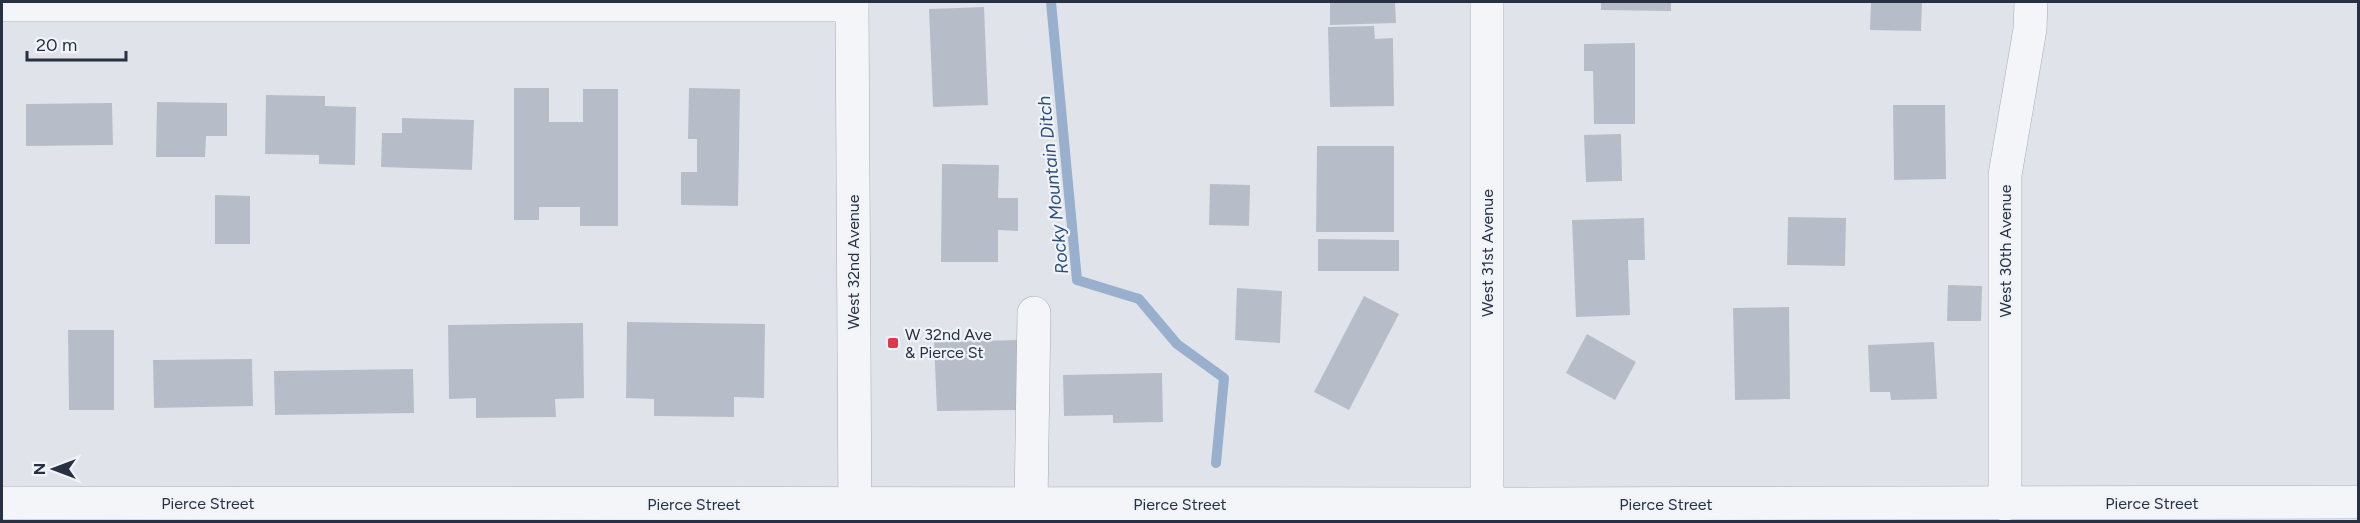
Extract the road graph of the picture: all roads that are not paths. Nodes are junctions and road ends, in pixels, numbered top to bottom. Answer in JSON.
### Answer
{"nodes":[{"id":1,"x":1487,"y":2,"type":"edge"},
{"id":2,"x":2031,"y":2,"type":"edge"},
{"id":3,"x":852,"y":3,"type":"edge"},
{"id":4,"x":2,"y":5,"type":"edge"},
{"id":5,"x":1034,"y":313,"type":"dead end"},
{"id":6,"x":2358,"y":502,"type":"edge"},
{"id":7,"x":2,"y":503,"type":"edge"},
{"id":8,"x":1031,"y":504,"type":"junction"},
{"id":9,"x":1488,"y":504,"type":"junction"},
{"id":10,"x":2005,"y":504,"type":"junction"},
{"id":11,"x":366,"y":513,"type":"edge"},
{"id":12,"x":855,"y":513,"type":"edge"},
{"id":13,"x":1134,"y":513,"type":"edge"}],
"edges":[{"from":1,"to":9,"type":"street","name":"West 31st Avenue"},
{"from":2,"to":10,"type":"street","name":"West 30th Avenue"},
{"from":3,"to":4,"type":"street"},
{"from":3,"to":12,"type":"street","name":"West 32nd Avenue"},
{"from":5,"to":8,"type":"street"},
{"from":6,"to":10,"type":"street","name":"Pierce Street"},
{"from":7,"to":11,"type":"street","name":"Pierce Street"},
{"from":8,"to":12,"type":"street","name":"Pierce Street"},
{"from":8,"to":13,"type":"street","name":"Pierce Street"},
{"from":9,"to":10,"type":"street","name":"Pierce Street"},
{"from":9,"to":13,"type":"street","name":"Pierce Street"},
{"from":11,"to":12,"type":"street","name":"Pierce Street"}]}
